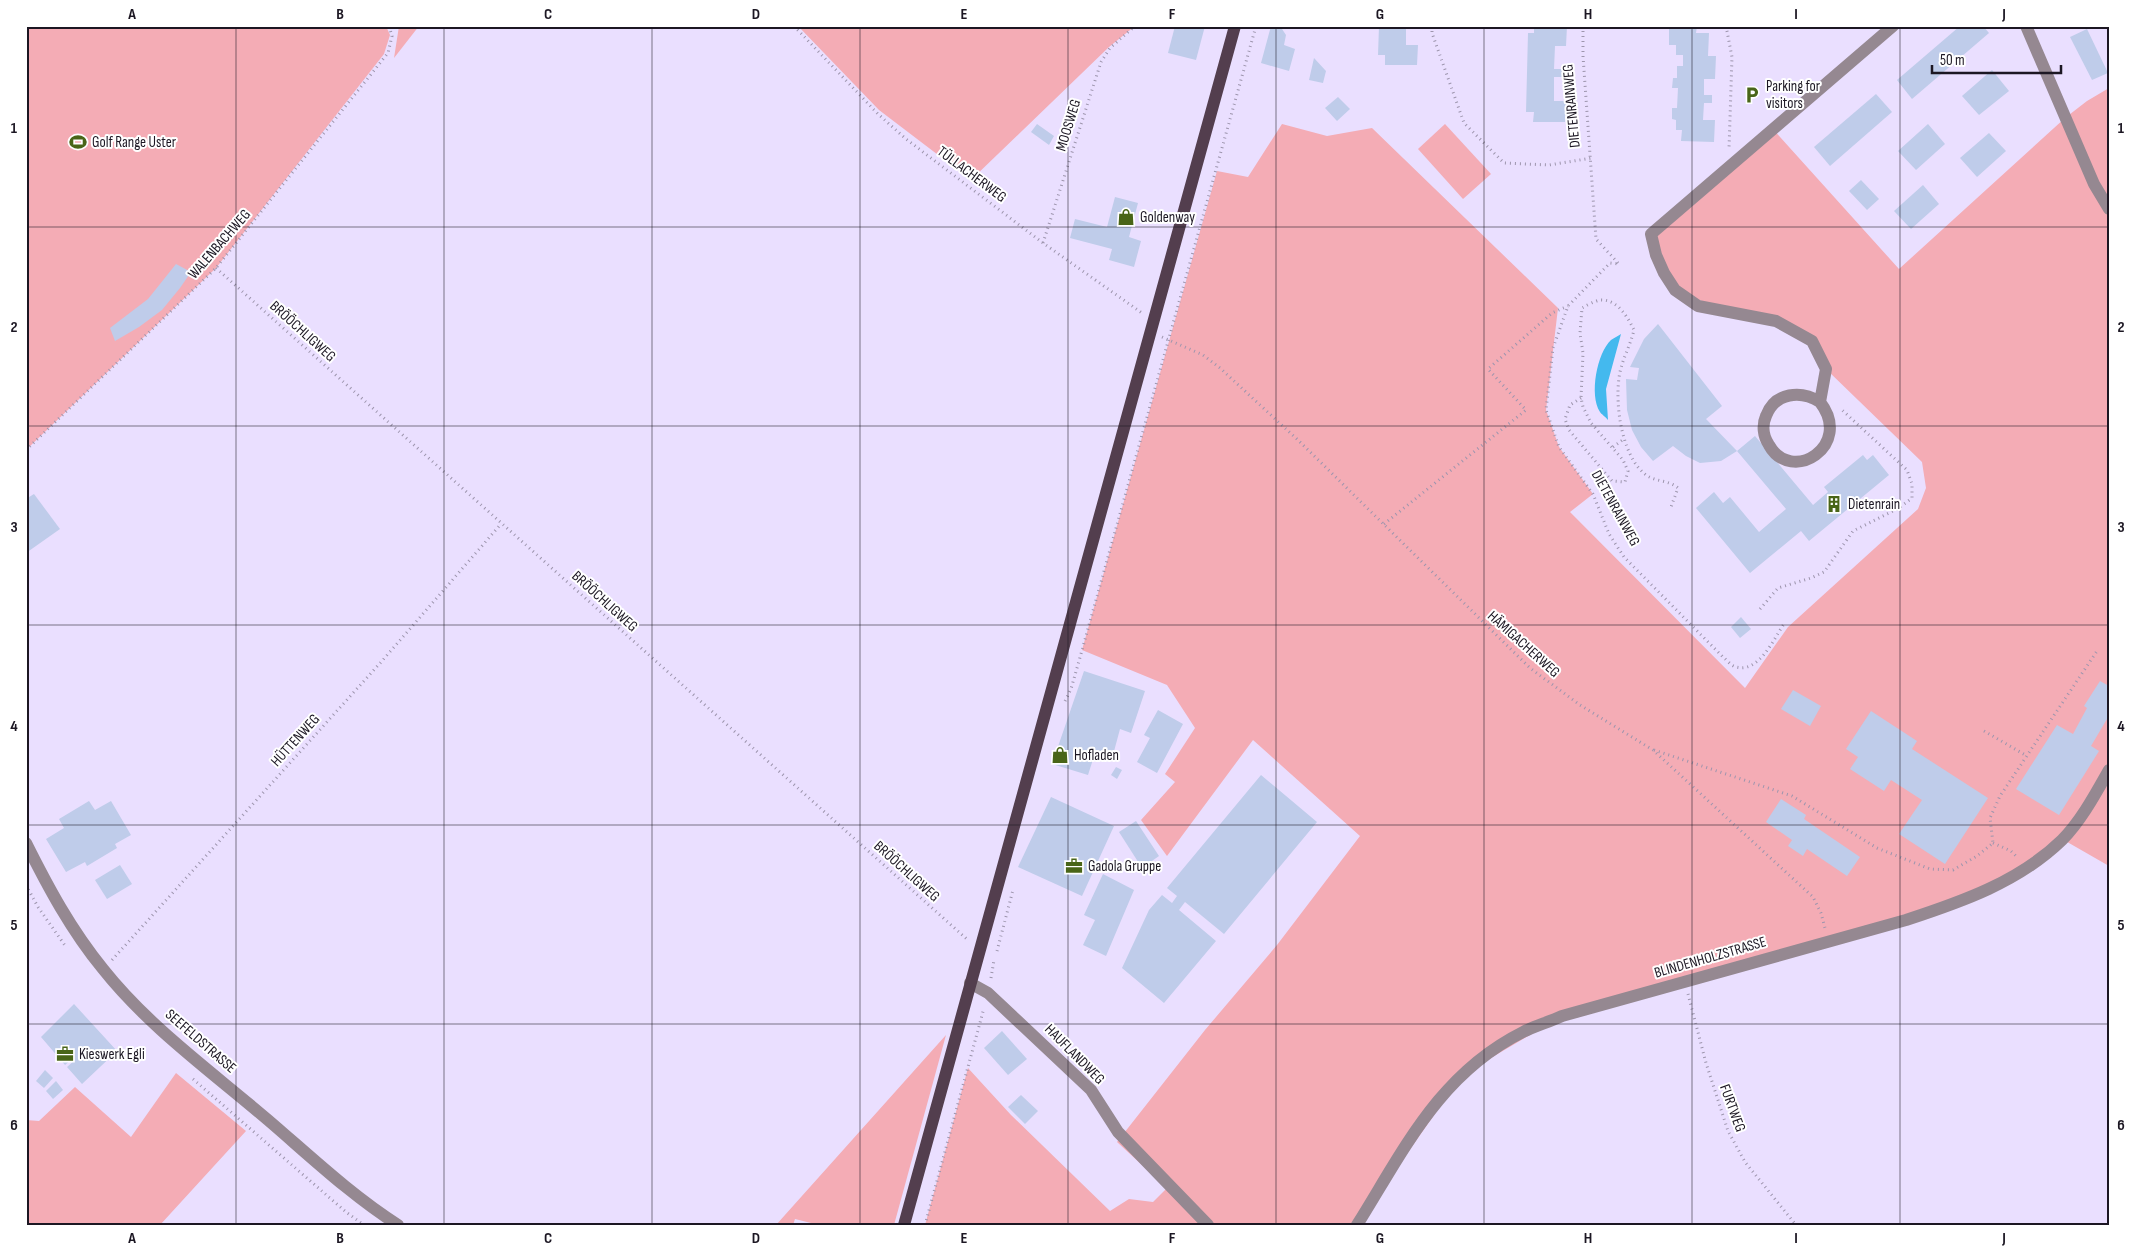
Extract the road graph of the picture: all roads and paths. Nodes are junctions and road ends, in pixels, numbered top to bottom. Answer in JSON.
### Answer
{"nodes":[{"id":1,"x":389,"y":26,"type":"edge"},
{"id":2,"x":794,"y":26,"type":"edge"},
{"id":3,"x":1135,"y":26,"type":"edge"},
{"id":4,"x":1235,"y":26,"type":"edge"},
{"id":5,"x":1256,"y":26,"type":"edge"},
{"id":6,"x":1432,"y":26,"type":"edge"},
{"id":7,"x":1583,"y":26,"type":"edge"},
{"id":8,"x":1726,"y":26,"type":"edge"},
{"id":9,"x":1893,"y":26,"type":"edge"},
{"id":10,"x":2026,"y":26,"type":"edge"},
{"id":11,"x":1592,"y":158,"type":"junction"},
{"id":12,"x":1728,"y":167,"type":"junction"},
{"id":13,"x":2109,"y":209,"type":"edge"},
{"id":14,"x":1043,"y":243,"type":"junction"},
{"id":15,"x":216,"y":268,"type":"junction"},
{"id":16,"x":1568,"y":306,"type":"junction"},
{"id":17,"x":1154,"y":318,"type":"junction"},
{"id":18,"x":1150,"y":332,"type":"junction"},
{"id":19,"x":1169,"y":340,"type":"junction"},
{"id":20,"x":1821,"y":397,"type":"junction"},
{"id":21,"x":1581,"y":398,"type":"junction"},
{"id":22,"x":1624,"y":439,"type":"junction"},
{"id":23,"x":1613,"y":447,"type":"junction"},
{"id":24,"x":26,"y":450,"type":"edge"},
{"id":25,"x":1671,"y":507,"type":"dead end"},
{"id":26,"x":501,"y":524,"type":"junction"},
{"id":27,"x":1384,"y":524,"type":"junction"},
{"id":28,"x":1760,"y":609,"type":"dead end"},
{"id":29,"x":1784,"y":624,"type":"dead end"},
{"id":30,"x":2097,"y":652,"type":"dead end"},
{"id":31,"x":1063,"y":706,"type":"dead end"},
{"id":32,"x":1984,"y":731,"type":"dead end"},
{"id":33,"x":1653,"y":750,"type":"junction"},
{"id":34,"x":2027,"y":756,"type":"junction"},
{"id":35,"x":2109,"y":770,"type":"edge"},
{"id":36,"x":26,"y":843,"type":"edge"},
{"id":37,"x":1993,"y":843,"type":"junction"},
{"id":38,"x":2027,"y":867,"type":"junction"},
{"id":39,"x":1014,"y":887,"type":"dead end"},
{"id":40,"x":1829,"y":941,"type":"junction"},
{"id":41,"x":979,"y":950,"type":"junction"},
{"id":42,"x":103,"y":970,"type":"junction"},
{"id":43,"x":1685,"y":981,"type":"junction"},
{"id":44,"x":970,"y":983,"type":"junction"},
{"id":45,"x":988,"y":993,"type":"junction"},
{"id":46,"x":398,"y":1225,"type":"edge"},
{"id":47,"x":904,"y":1225,"type":"edge"},
{"id":48,"x":924,"y":1225,"type":"edge"},
{"id":49,"x":1208,"y":1225,"type":"edge"},
{"id":50,"x":1357,"y":1225,"type":"edge"},
{"id":51,"x":1796,"y":1225,"type":"edge"}],
"edges":[{"from":1,"to":15,"type":"path","name":"WALENBACHWEG"},
{"from":2,"to":14,"type":"path","name":"TÜLLACHERWEG"},
{"from":3,"to":14,"type":"path","name":"MOOSWEG"},
{"from":4,"to":17,"type":"main road"},
{"from":5,"to":19,"type":"path"},
{"from":6,"to":11,"type":"path"},
{"from":7,"to":11,"type":"path","name":"DIETENRAINWEG"},
{"from":8,"to":12,"type":"path"},
{"from":9,"to":12,"type":"street"},
{"from":10,"to":13,"type":"street"},
{"from":11,"to":16,"type":"path","name":"DIETENRAINWEG"},
{"from":12,"to":20,"type":"street"},
{"from":14,"to":17,"type":"path","name":"TÜLLACHERWEG"},
{"from":15,"to":24,"type":"path","name":"WALENBACHWEG"},
{"from":15,"to":26,"type":"path","name":"BRÖÖCHLIGWEG"},
{"from":16,"to":27,"type":"path"},
{"from":16,"to":29,"type":"path","name":"DIETENRAINWEG"},
{"from":17,"to":18,"type":"main road"},
{"from":18,"to":19,"type":"path","name":"HÄMIGACHERWEG"},
{"from":18,"to":41,"type":"main road"},
{"from":19,"to":27,"type":"path","name":"HÄMIGACHERWEG"},
{"from":19,"to":31,"type":"path"},
{"from":20,"to":20,"type":"street"},
{"from":20,"to":28,"type":"path"},
{"from":21,"to":22,"type":"path"},
{"from":21,"to":23,"type":"path"},
{"from":21,"to":23,"type":"path"},
{"from":22,"to":23,"type":"path"},
{"from":22,"to":25,"type":"path"},
{"from":26,"to":41,"type":"path","name":"BRÖÖCHLIGWEG"},
{"from":26,"to":42,"type":"path","name":"HÜTTENWEG"},
{"from":27,"to":33,"type":"path","name":"HÄMIGACHERWEG"},
{"from":30,"to":34,"type":"path"},
{"from":32,"to":34,"type":"path"},
{"from":33,"to":37,"type":"path"},
{"from":33,"to":40,"type":"path","name":"HÄMIGACHERWEG"},
{"from":34,"to":37,"type":"path"},
{"from":35,"to":38,"type":"street","name":"BLINDENHOLZSTRASSE"},
{"from":36,"to":42,"type":"street","name":"SEEFELDSTRASSE"},
{"from":37,"to":38,"type":"path"},
{"from":38,"to":40,"type":"street","name":"BLINDENHOLZSTRASSE"},
{"from":39,"to":45,"type":"path"},
{"from":40,"to":43,"type":"street","name":"BLINDENHOLZSTRASSE"},
{"from":41,"to":44,"type":"main road"},
{"from":42,"to":46,"type":"street","name":"SEEFELDSTRASSE"},
{"from":43,"to":50,"type":"street","name":"BLINDENHOLZSTRASSE"},
{"from":43,"to":51,"type":"path","name":"FURTWEG"},
{"from":44,"to":45,"type":"street","name":"HAUFLANDWEG"},
{"from":44,"to":47,"type":"main road"},
{"from":45,"to":48,"type":"path"},
{"from":45,"to":49,"type":"street","name":"HAUFLANDWEG"}]}
